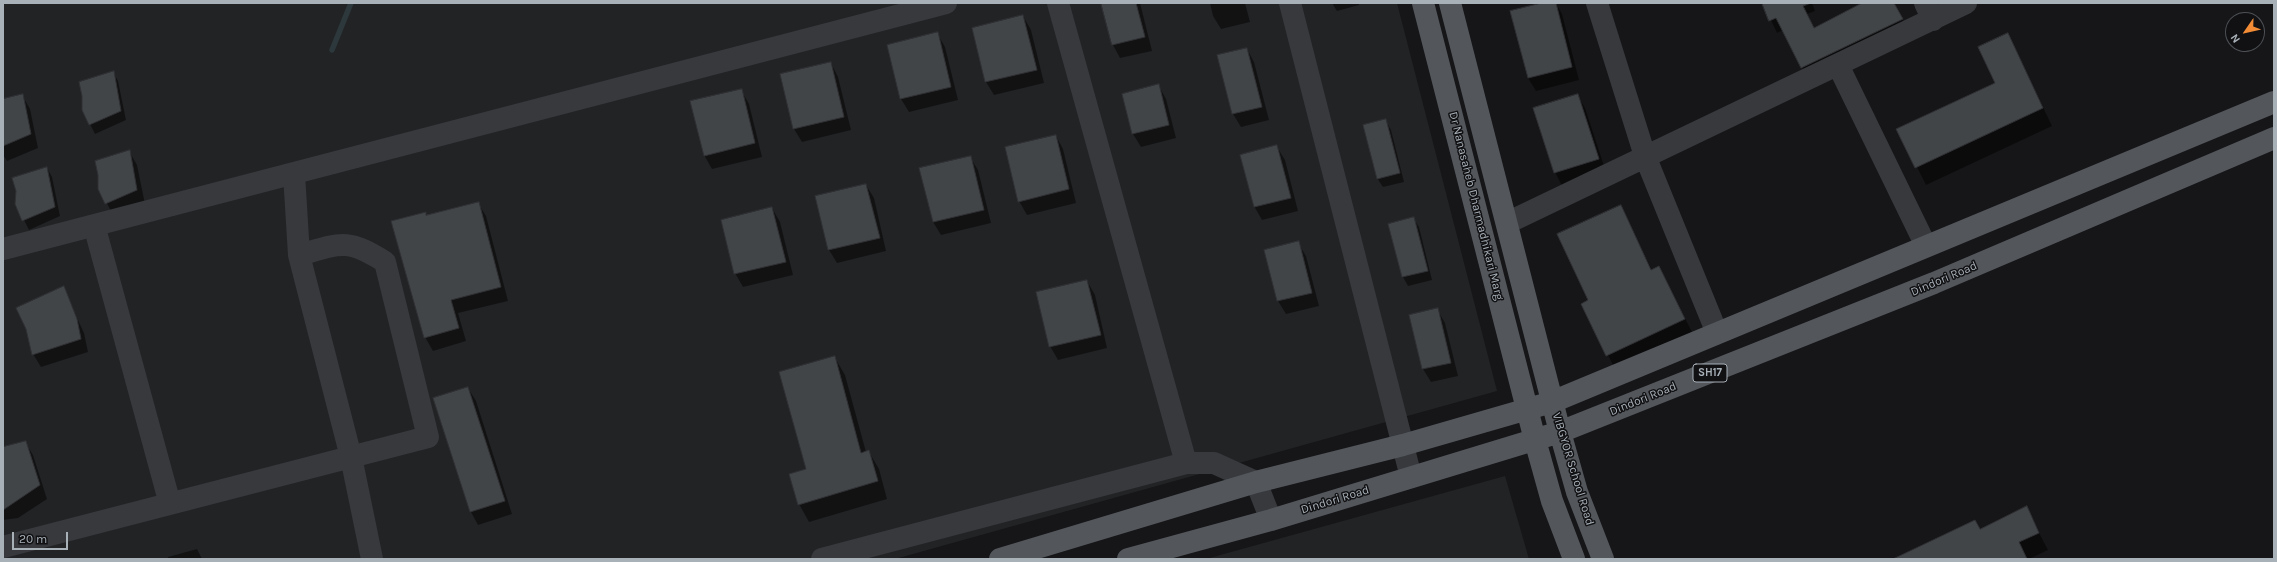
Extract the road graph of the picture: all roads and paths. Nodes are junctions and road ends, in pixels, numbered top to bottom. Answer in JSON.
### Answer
{"nodes":[{"id":1,"x":946,"y":3,"type":"edge"},
{"id":2,"x":1058,"y":3,"type":"edge"},
{"id":3,"x":1290,"y":3,"type":"edge"},
{"id":4,"x":1423,"y":3,"type":"edge"},
{"id":5,"x":1450,"y":3,"type":"edge"},
{"id":6,"x":1597,"y":3,"type":"edge"},
{"id":7,"x":1966,"y":3,"type":"edge"},
{"id":8,"x":1929,"y":11,"type":"edge"},
{"id":9,"x":1838,"y":65,"type":"junction"},
{"id":10,"x":2274,"y":102,"type":"edge"},
{"id":11,"x":2274,"y":138,"type":"edge"},
{"id":12,"x":1645,"y":156,"type":"junction"},
{"id":13,"x":294,"y":174,"type":"junction"},
{"id":14,"x":1507,"y":223,"type":"junction"},
{"id":15,"x":94,"y":225,"type":"junction"},
{"id":16,"x":1926,"y":246,"type":"junction"},
{"id":17,"x":3,"y":249,"type":"edge"},
{"id":18,"x":299,"y":256,"type":"junction"},
{"id":19,"x":1717,"y":333,"type":"junction"},
{"id":20,"x":1552,"y":402,"type":"junction"},
{"id":21,"x":1528,"y":409,"type":"junction"},
{"id":22,"x":1560,"y":432,"type":"junction"},
{"id":23,"x":1535,"y":440,"type":"junction"},
{"id":24,"x":1403,"y":445,"type":"junction"},
{"id":25,"x":352,"y":457,"type":"junction"},
{"id":26,"x":1186,"y":463,"type":"junction"},
{"id":27,"x":1411,"y":478,"type":"junction"},
{"id":28,"x":1256,"y":482,"type":"junction"},
{"id":29,"x":170,"y":504,"type":"junction"},
{"id":30,"x":1271,"y":520,"type":"junction"},
{"id":31,"x":3,"y":548,"type":"edge"},
{"id":32,"x":372,"y":559,"type":"edge"},
{"id":33,"x":822,"y":559,"type":"edge"},
{"id":34,"x":1000,"y":559,"type":"edge"},
{"id":35,"x":1128,"y":559,"type":"edge"},
{"id":36,"x":1574,"y":559,"type":"edge"},
{"id":37,"x":1603,"y":559,"type":"edge"}],
"edges":[{"from":1,"to":13,"type":"street"},
{"from":2,"to":26,"type":"street"},
{"from":3,"to":24,"type":"street"},
{"from":4,"to":21,"type":"main road","name":"Dr Nanasaheb Dharmadhikari Marg"},
{"from":5,"to":14,"type":"main road","name":"Dr Nanasaheb Dharmadhikari Marg"},
{"from":6,"to":12,"type":"street"},
{"from":7,"to":8,"type":"street"},
{"from":8,"to":9,"type":"street"},
{"from":9,"to":12,"type":"street"},
{"from":9,"to":16,"type":"street"},
{"from":10,"to":16,"type":"main road"},
{"from":11,"to":22,"type":"main road","name":"Dindori Road","number":"SH17"},
{"from":12,"to":14,"type":"street"},
{"from":12,"to":19,"type":"street"},
{"from":13,"to":15,"type":"street"},
{"from":13,"to":18,"type":"street"},
{"from":14,"to":20,"type":"main road","name":"Dr Nanasaheb Dharmadhikari Marg"},
{"from":15,"to":17,"type":"street"},
{"from":15,"to":29,"type":"street"},
{"from":16,"to":19,"type":"main road"},
{"from":18,"to":25,"type":"street"},
{"from":18,"to":25,"type":"street"},
{"from":19,"to":20,"type":"main road"},
{"from":20,"to":21,"type":"main road"},
{"from":20,"to":22,"type":"main road","name":"VIBGYOR School Road"},
{"from":21,"to":23,"type":"main road"},
{"from":21,"to":24,"type":"main road"},
{"from":22,"to":23,"type":"main road","name":"Dindori Road","number":"SH17"},
{"from":22,"to":37,"type":"main road","name":"VIBGYOR School Road"},
{"from":23,"to":27,"type":"main road","name":"Dindori Road","number":"SH17"},
{"from":23,"to":36,"type":"main road"},
{"from":24,"to":27,"type":"street"},
{"from":24,"to":28,"type":"main road"},
{"from":25,"to":29,"type":"street"},
{"from":25,"to":32,"type":"street"},
{"from":26,"to":28,"type":"street"},
{"from":26,"to":33,"type":"street"},
{"from":27,"to":30,"type":"main road","name":"Dindori Road","number":"SH17"},
{"from":28,"to":30,"type":"street"},
{"from":28,"to":34,"type":"main road"},
{"from":29,"to":31,"type":"street"},
{"from":30,"to":35,"type":"main road","name":"Dindori Road","number":"SH17"}]}
